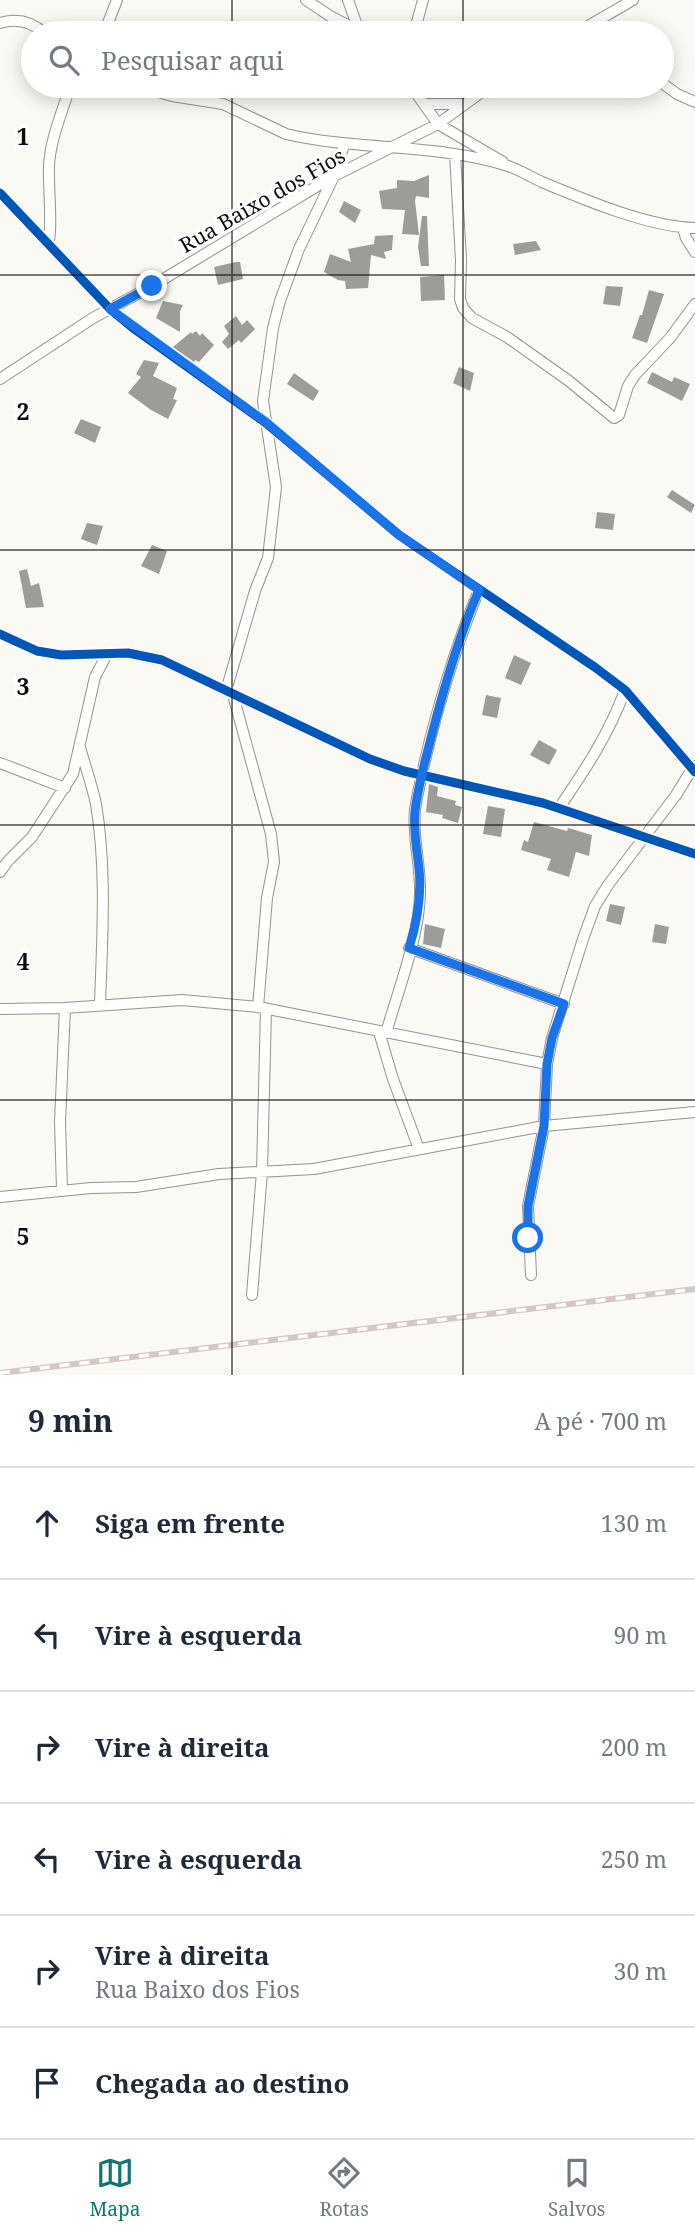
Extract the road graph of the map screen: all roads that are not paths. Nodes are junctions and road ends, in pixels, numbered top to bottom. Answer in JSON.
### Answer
{"nodes":[{"id":1,"x":117,"y":0,"type":"edge"},
{"id":2,"x":306,"y":0,"type":"edge"},
{"id":3,"x":348,"y":0,"type":"edge"},
{"id":4,"x":423,"y":0,"type":"edge"},
{"id":5,"x":633,"y":0,"type":"edge"},
{"id":6,"x":23,"y":21,"type":"edge"},
{"id":7,"x":109,"y":21,"type":"edge"},
{"id":8,"x":340,"y":21,"type":"edge"},
{"id":9,"x":357,"y":21,"type":"edge"},
{"id":10,"x":417,"y":21,"type":"edge"},
{"id":11,"x":599,"y":21,"type":"edge"},
{"id":12,"x":0,"y":23,"type":"edge"},
{"id":13,"x":674,"y":92,"type":"edge"},
{"id":14,"x":67,"y":98,"type":"edge"},
{"id":15,"x":185,"y":98,"type":"edge"},
{"id":16,"x":420,"y":98,"type":"edge"},
{"id":17,"x":473,"y":98,"type":"edge"},
{"id":18,"x":695,"y":102,"type":"edge"},
{"id":19,"x":424,"y":104,"type":"junction"},
{"id":20,"x":464,"y":104,"type":"junction"},
{"id":21,"x":438,"y":124,"type":"junction"},
{"id":22,"x":344,"y":145,"type":"junction"},
{"id":23,"x":389,"y":148,"type":"junction"},
{"id":24,"x":455,"y":154,"type":"junction"},
{"id":25,"x":510,"y":167,"type":"junction"},
{"id":26,"x":334,"y":176,"type":"junction"},
{"id":27,"x":0,"y":193,"type":"edge"},
{"id":28,"x":683,"y":228,"type":"junction"},
{"id":29,"x":695,"y":228,"type":"edge"},
{"id":30,"x":48,"y":244,"type":"junction"},
{"id":31,"x":695,"y":252,"type":"edge"},
{"id":32,"x":695,"y":304,"type":"edge"},
{"id":33,"x":110,"y":309,"type":"junction"},
{"id":34,"x":0,"y":379,"type":"edge"},
{"id":35,"x":267,"y":423,"type":"junction"},
{"id":36,"x":479,"y":590,"type":"junction"},
{"id":37,"x":0,"y":634,"type":"edge"},
{"id":38,"x":107,"y":654,"type":"junction"},
{"id":39,"x":625,"y":690,"type":"junction"},
{"id":40,"x":230,"y":693,"type":"junction"},
{"id":41,"x":80,"y":747,"type":"junction"},
{"id":42,"x":0,"y":763,"type":"edge"},
{"id":43,"x":694,"y":768,"type":"edge"},
{"id":44,"x":422,"y":775,"type":"junction"},
{"id":45,"x":65,"y":788,"type":"junction"},
{"id":46,"x":559,"y":808,"type":"junction"},
{"id":47,"x":644,"y":838,"type":"junction"},
{"id":48,"x":695,"y":854,"type":"edge"},
{"id":49,"x":0,"y":872,"type":"edge"},
{"id":50,"x":409,"y":948,"type":"junction"},
{"id":51,"x":564,"y":1004,"type":"junction"},
{"id":52,"x":100,"y":1005,"type":"junction"},
{"id":53,"x":65,"y":1008,"type":"junction"},
{"id":54,"x":262,"y":1008,"type":"junction"},
{"id":55,"x":0,"y":1009,"type":"edge"},
{"id":56,"x":383,"y":1032,"type":"junction"},
{"id":57,"x":547,"y":1064,"type":"junction"},
{"id":58,"x":695,"y":1112,"type":"edge"},
{"id":59,"x":544,"y":1126,"type":"junction"},
{"id":60,"x":419,"y":1149,"type":"junction"},
{"id":61,"x":262,"y":1172,"type":"junction"},
{"id":62,"x":62,"y":1190,"type":"junction"},
{"id":63,"x":0,"y":1197,"type":"edge"},
{"id":64,"x":531,"y":1275,"type":"dead end"},
{"id":65,"x":252,"y":1295,"type":"dead end"}],
"edges":[{"from":1,"to":7,"type":"street"},
{"from":2,"to":8,"type":"street"},
{"from":3,"to":9,"type":"street"},
{"from":4,"to":10,"type":"street"},
{"from":5,"to":11,"type":"street"},
{"from":6,"to":12,"type":"street"},
{"from":13,"to":18,"type":"street"},
{"from":14,"to":30,"type":"street"},
{"from":15,"to":22,"type":"street"},
{"from":16,"to":19,"type":"street"},
{"from":17,"to":20,"type":"street"},
{"from":19,"to":20,"type":"street"},
{"from":19,"to":21,"type":"street"},
{"from":20,"to":21,"type":"street","name":"Rua Baixo dos Fios"},
{"from":21,"to":23,"type":"street","name":"Rua Baixo dos Fios"},
{"from":21,"to":25,"type":"street"},
{"from":22,"to":23,"type":"street"},
{"from":22,"to":26,"type":"street"},
{"from":23,"to":24,"type":"street"},
{"from":23,"to":26,"type":"street","name":"Rua Baixo dos Fios"},
{"from":24,"to":25,"type":"street"},
{"from":24,"to":32,"type":"street"},
{"from":25,"to":28,"type":"street"},
{"from":26,"to":33,"type":"street","name":"Rua Baixo dos Fios"},
{"from":26,"to":35,"type":"street"},
{"from":27,"to":30,"type":"street"},
{"from":28,"to":29,"type":"street"},
{"from":28,"to":31,"type":"street"},
{"from":30,"to":33,"type":"street"},
{"from":33,"to":34,"type":"street","name":"Rua Baixo dos Fios"},
{"from":33,"to":35,"type":"street"},
{"from":35,"to":36,"type":"street"},
{"from":35,"to":40,"type":"street"},
{"from":36,"to":39,"type":"street"},
{"from":36,"to":44,"type":"street"},
{"from":37,"to":38,"type":"street"},
{"from":38,"to":40,"type":"street"},
{"from":38,"to":41,"type":"street"},
{"from":39,"to":43,"type":"street"},
{"from":39,"to":46,"type":"street"},
{"from":40,"to":44,"type":"street"},
{"from":40,"to":54,"type":"street"},
{"from":41,"to":45,"type":"street"},
{"from":41,"to":52,"type":"street"},
{"from":42,"to":45,"type":"street"},
{"from":43,"to":47,"type":"street"},
{"from":44,"to":46,"type":"street"},
{"from":44,"to":50,"type":"street"},
{"from":45,"to":49,"type":"street"},
{"from":46,"to":47,"type":"street"},
{"from":47,"to":48,"type":"street"},
{"from":47,"to":51,"type":"street"},
{"from":50,"to":51,"type":"street"},
{"from":50,"to":56,"type":"street"},
{"from":51,"to":57,"type":"street"},
{"from":52,"to":53,"type":"street"},
{"from":52,"to":54,"type":"street"},
{"from":53,"to":55,"type":"street"},
{"from":53,"to":62,"type":"street"},
{"from":54,"to":56,"type":"street"},
{"from":54,"to":61,"type":"street"},
{"from":56,"to":57,"type":"street"},
{"from":56,"to":60,"type":"street"},
{"from":57,"to":59,"type":"street"},
{"from":58,"to":59,"type":"street"},
{"from":59,"to":60,"type":"street"},
{"from":59,"to":64,"type":"street"},
{"from":60,"to":61,"type":"street"},
{"from":61,"to":62,"type":"street"},
{"from":61,"to":65,"type":"street"},
{"from":62,"to":63,"type":"street"}]}
